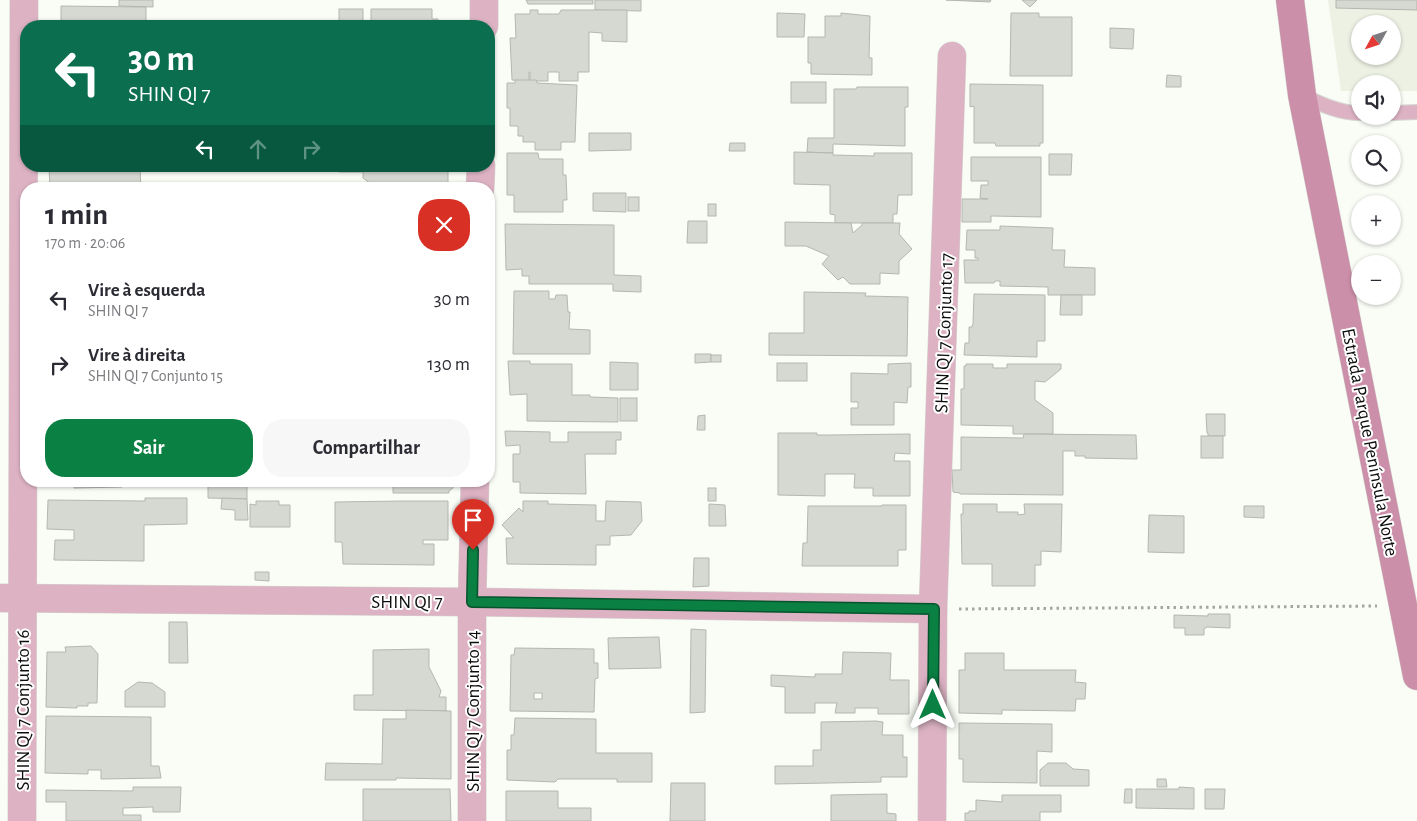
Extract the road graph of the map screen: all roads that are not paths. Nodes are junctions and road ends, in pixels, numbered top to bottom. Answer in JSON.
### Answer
{"nodes":[{"id":1,"x":24,"y":0,"type":"edge"},
{"id":2,"x":484,"y":0,"type":"edge"},
{"id":3,"x":1290,"y":0,"type":"edge"},
{"id":4,"x":24,"y":20,"type":"edge"},
{"id":5,"x":484,"y":20,"type":"edge"},
{"id":6,"x":952,"y":56,"type":"dead end"},
{"id":7,"x":1302,"y":95,"type":"junction"},
{"id":8,"x":1401,"y":112,"type":"edge"},
{"id":9,"x":1417,"y":112,"type":"edge"},
{"id":10,"x":1351,"y":113,"type":"edge"},
{"id":11,"x":20,"y":184,"type":"edge"},
{"id":12,"x":474,"y":487,"type":"edge"},
{"id":13,"x":11,"y":598,"type":"edge"},
{"id":14,"x":472,"y":602,"type":"junction"},
{"id":15,"x":934,"y":609,"type":"junction"},
{"id":16,"x":1417,"y":676,"type":"edge"},
{"id":17,"x":22,"y":821,"type":"edge"},
{"id":18,"x":472,"y":821,"type":"edge"},
{"id":19,"x":932,"y":821,"type":"edge"}],
"edges":[{"from":1,"to":4,"type":"street","name":"SHIN QI 7 Conjunto 16"},
{"from":2,"to":5,"type":"street"},
{"from":3,"to":7,"type":"main road","name":"Estrada Parque Península Norte"},
{"from":6,"to":15,"type":"street","name":"SHIN QI 7 Conjunto 17"},
{"from":7,"to":10,"type":"lane"},
{"from":7,"to":16,"type":"main road","name":"Estrada Parque Península Norte"},
{"from":8,"to":9,"type":"lane"},
{"from":11,"to":13,"type":"street","name":"SHIN QI 7 Conjunto 16"},
{"from":12,"to":14,"type":"street","name":"SHIN QI 7 Conjunto 14"},
{"from":13,"to":14,"type":"street","name":"SHIN QI 7"},
{"from":13,"to":17,"type":"street","name":"SHIN QI 7 Conjunto 16"},
{"from":14,"to":15,"type":"street","name":"SHIN QI 7"},
{"from":14,"to":18,"type":"street","name":"SHIN QI 7 Conjunto 14"},
{"from":15,"to":19,"type":"street","name":"SHIN QI 7 Conjunto 17"}]}
